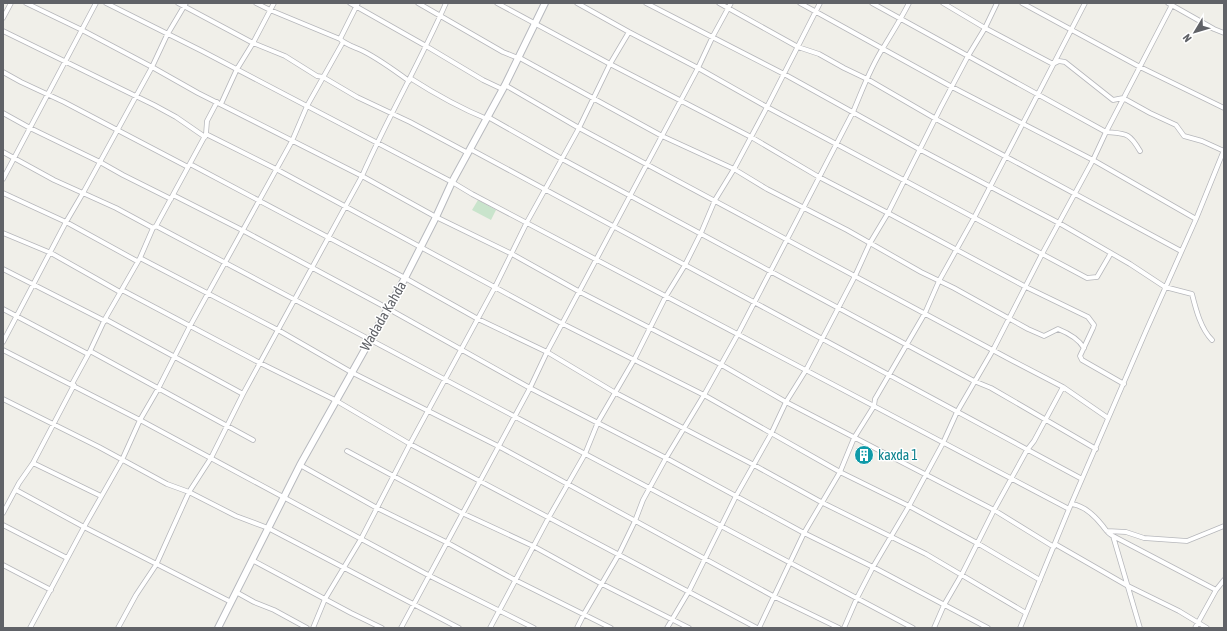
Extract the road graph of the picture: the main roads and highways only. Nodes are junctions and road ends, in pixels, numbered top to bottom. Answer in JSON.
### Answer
{"nodes":[{"id":1,"x":545,"y":3,"type":"edge"},
{"id":2,"x":218,"y":628,"type":"edge"}],
"edges":[{"from":1,"to":2,"type":"main road","name":"Wadada Kahda"}]}
